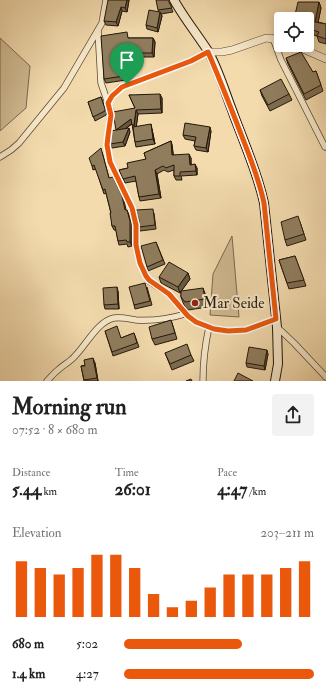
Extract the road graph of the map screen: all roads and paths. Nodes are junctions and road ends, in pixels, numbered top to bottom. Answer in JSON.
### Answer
{"nodes":[{"id":1,"x":106,"y":0,"type":"edge"},
{"id":2,"x":174,"y":0,"type":"edge"},
{"id":3,"x":98,"y":30,"type":"junction"},
{"id":4,"x":273,"y":38,"type":"joint"},
{"id":5,"x":208,"y":52,"type":"junction"},
{"id":6,"x":310,"y":52,"type":"edge"},
{"id":7,"x":326,"y":59,"type":"edge"},
{"id":8,"x":108,"y":103,"type":"junction"},
{"id":9,"x":325,"y":147,"type":"dead end"},
{"id":10,"x":0,"y":157,"type":"edge"},
{"id":11,"x":185,"y":314,"type":"junction"},
{"id":12,"x":277,"y":323,"type":"junction"},
{"id":13,"x":209,"y":327,"type":"junction"},
{"id":14,"x":326,"y":377,"type":"edge"},
{"id":15,"x":47,"y":381,"type":"edge"},
{"id":16,"x":203,"y":381,"type":"edge"},
{"id":17,"x":275,"y":381,"type":"edge"}],
"edges":[{"from":1,"to":3,"type":"street"},
{"from":2,"to":5,"type":"main road"},
{"from":3,"to":8,"type":"street"},
{"from":3,"to":10,"type":"street"},
{"from":4,"to":5,"type":"street"},
{"from":4,"to":9,"type":"street"},
{"from":5,"to":8,"type":"street"},
{"from":5,"to":12,"type":"main road"},
{"from":6,"to":7,"type":"street"},
{"from":8,"to":11,"type":"street"},
{"from":11,"to":13,"type":"street"},
{"from":11,"to":15,"type":"street"},
{"from":12,"to":13,"type":"street"},
{"from":12,"to":14,"type":"street"},
{"from":12,"to":17,"type":"main road"},
{"from":13,"to":16,"type":"street"}]}
